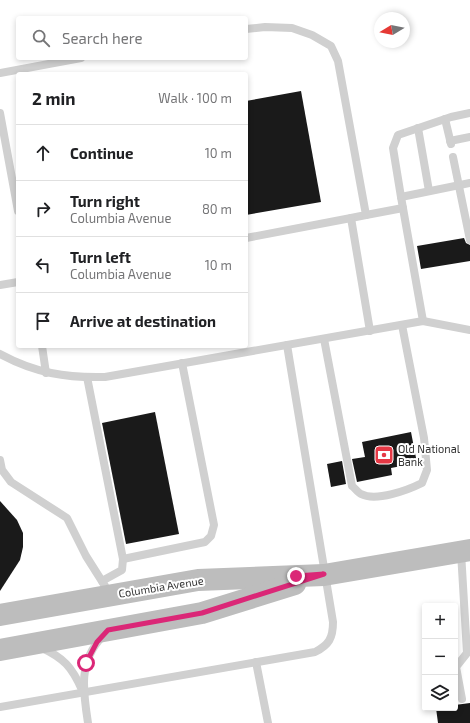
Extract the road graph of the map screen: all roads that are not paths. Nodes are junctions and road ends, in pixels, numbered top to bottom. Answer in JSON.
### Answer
{"nodes":[{"id":1,"x":248,"y":29,"type":"edge"},
{"id":2,"x":70,"y":60,"type":"edge"},
{"id":3,"x":0,"y":73,"type":"edge"},
{"id":4,"x":0,"y":113,"type":"edge"},
{"id":5,"x":470,"y":113,"type":"edge"},
{"id":6,"x":445,"y":119,"type":"junction"},
{"id":7,"x":418,"y":128,"type":"junction"},
{"id":8,"x":470,"y":137,"type":"edge"},
{"id":9,"x":453,"y":157,"type":"dead end"},
{"id":10,"x":470,"y":183,"type":"edge"},
{"id":11,"x":458,"y":185,"type":"junction"},
{"id":12,"x":429,"y":191,"type":"junction"},
{"id":13,"x":401,"y":197,"type":"junction"},
{"id":14,"x":16,"y":200,"type":"edge"},
{"id":15,"x":403,"y":208,"type":"junction"},
{"id":16,"x":366,"y":215,"type":"junction"},
{"id":17,"x":351,"y":218,"type":"junction"},
{"id":18,"x":248,"y":238,"type":"edge"},
{"id":19,"x":470,"y":240,"type":"edge"},
{"id":20,"x":16,"y":282,"type":"edge"},
{"id":21,"x":0,"y":285,"type":"edge"},
{"id":22,"x":423,"y":321,"type":"junction"},
{"id":23,"x":402,"y":325,"type":"junction"},
{"id":24,"x":470,"y":330,"type":"edge"},
{"id":25,"x":370,"y":331,"type":"junction"},
{"id":26,"x":324,"y":339,"type":"junction"},
{"id":27,"x":287,"y":345,"type":"junction"},
{"id":28,"x":42,"y":348,"type":"edge"},
{"id":29,"x":0,"y":354,"type":"edge"},
{"id":30,"x":182,"y":363,"type":"junction"},
{"id":31,"x":46,"y":373,"type":"junction"},
{"id":32,"x":86,"y":377,"type":"junction"},
{"id":33,"x":0,"y":460,"type":"edge"},
{"id":34,"x":466,"y":551,"type":"edge"},
{"id":35,"x":123,"y":559,"type":"junction"},
{"id":36,"x":324,"y":574,"type":"junction"},
{"id":37,"x":107,"y":588,"type":"junction"},
{"id":38,"x":0,"y":614,"type":"edge"},
{"id":39,"x":108,"y":630,"type":"junction"},
{"id":40,"x":34,"y":644,"type":"junction"},
{"id":41,"x":0,"y":650,"type":"edge"},
{"id":42,"x":256,"y":662,"type":"junction"},
{"id":43,"x":83,"y":693,"type":"junction"},
{"id":44,"x":462,"y":699,"type":"dead end"},
{"id":45,"x":0,"y":708,"type":"edge"},
{"id":46,"x":88,"y":723,"type":"edge"},
{"id":47,"x":268,"y":723,"type":"edge"}],
"edges":[{"from":1,"to":16,"type":"lane"},
{"from":2,"to":3,"type":"lane"},
{"from":4,"to":14,"type":"lane"},
{"from":5,"to":6,"type":"lane"},
{"from":6,"to":7,"type":"lane"},
{"from":6,"to":8,"type":"lane"},
{"from":7,"to":12,"type":"lane"},
{"from":7,"to":13,"type":"lane"},
{"from":9,"to":11,"type":"lane"},
{"from":10,"to":11,"type":"lane"},
{"from":11,"to":12,"type":"lane"},
{"from":11,"to":19,"type":"lane"},
{"from":12,"to":13,"type":"lane"},
{"from":13,"to":15,"type":"lane"},
{"from":15,"to":16,"type":"lane"},
{"from":15,"to":22,"type":"lane"},
{"from":16,"to":17,"type":"lane"},
{"from":17,"to":18,"type":"lane"},
{"from":17,"to":25,"type":"lane"},
{"from":20,"to":21,"type":"lane"},
{"from":22,"to":23,"type":"lane"},
{"from":22,"to":24,"type":"lane"},
{"from":23,"to":25,"type":"lane"},
{"from":23,"to":26,"type":"lane"},
{"from":25,"to":26,"type":"lane"},
{"from":26,"to":27,"type":"lane"},
{"from":27,"to":30,"type":"lane"},
{"from":27,"to":36,"type":"lane"},
{"from":28,"to":31,"type":"lane"},
{"from":29,"to":31,"type":"lane"},
{"from":30,"to":32,"type":"lane"},
{"from":30,"to":35,"type":"lane"},
{"from":31,"to":32,"type":"lane"},
{"from":32,"to":35,"type":"lane"},
{"from":33,"to":37,"type":"lane"},
{"from":34,"to":36,"type":"street","name":"Columbia Avenue"},
{"from":34,"to":44,"type":"lane"},
{"from":35,"to":37,"type":"lane"},
{"from":36,"to":37,"type":"street","name":"Columbia Avenue"},
{"from":36,"to":39,"type":"street","name":"Columbia Avenue"},
{"from":36,"to":42,"type":"lane"},
{"from":37,"to":38,"type":"street","name":"Columbia Avenue"},
{"from":39,"to":40,"type":"street","name":"Columbia Avenue"},
{"from":39,"to":43,"type":"lane"},
{"from":40,"to":41,"type":"street","name":"Columbia Avenue"},
{"from":40,"to":43,"type":"lane"},
{"from":42,"to":43,"type":"lane"},
{"from":42,"to":47,"type":"lane"},
{"from":43,"to":45,"type":"lane"},
{"from":43,"to":46,"type":"lane"}]}
